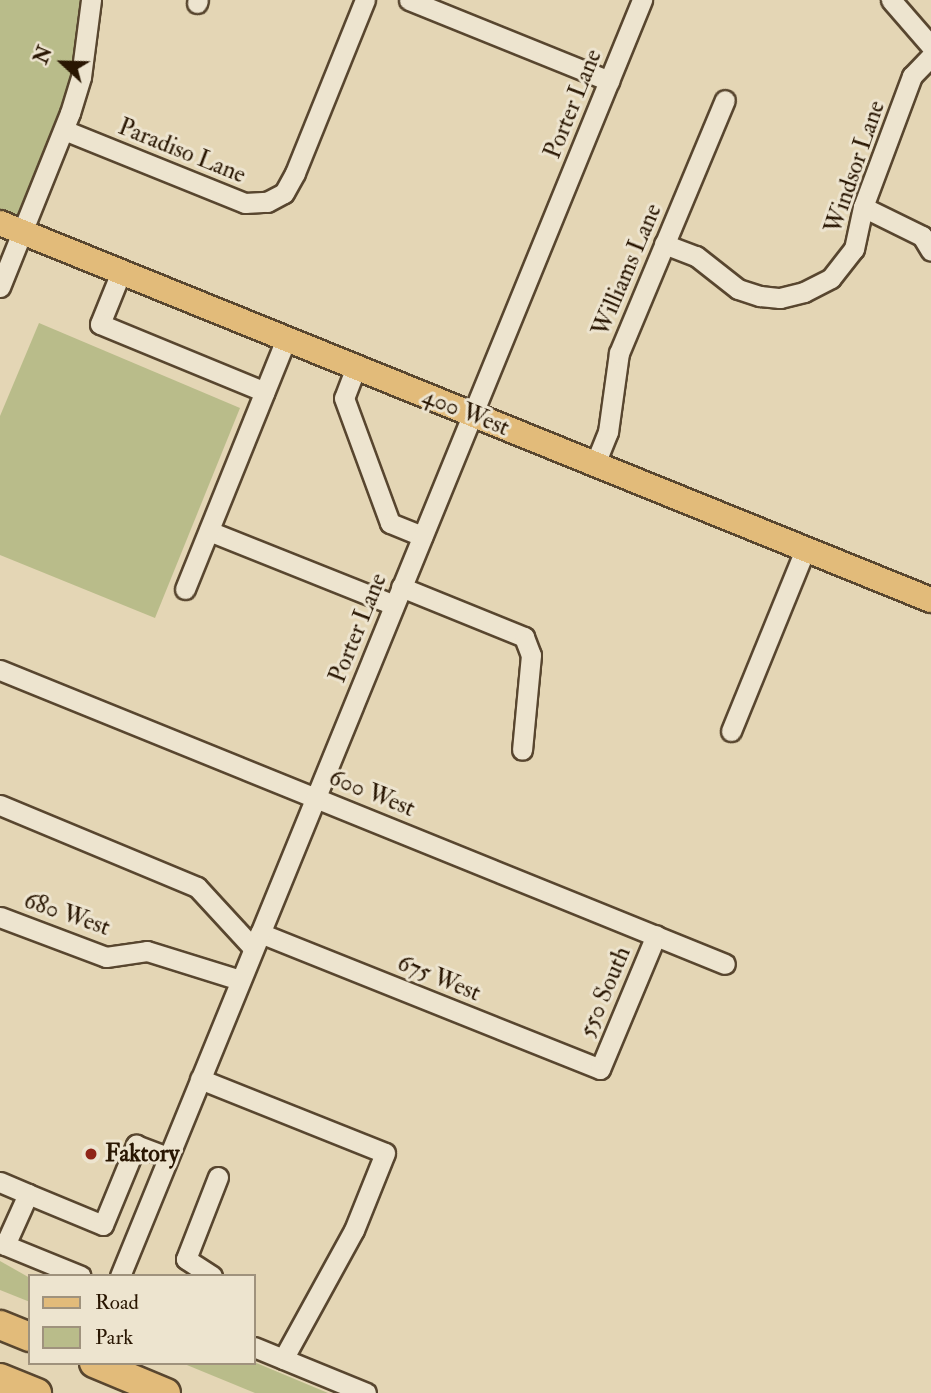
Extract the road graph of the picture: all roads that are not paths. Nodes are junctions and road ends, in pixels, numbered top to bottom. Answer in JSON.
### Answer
{"nodes":[{"id":1,"x":91,"y":0,"type":"edge"},
{"id":2,"x":365,"y":0,"type":"edge"},
{"id":3,"x":409,"y":0,"type":"edge"},
{"id":4,"x":642,"y":0,"type":"edge"},
{"id":5,"x":891,"y":0,"type":"edge"},
{"id":6,"x":931,"y":46,"type":"edge"},
{"id":7,"x":931,"y":56,"type":"edge"},
{"id":8,"x":609,"y":81,"type":"junction"},
{"id":9,"x":725,"y":100,"type":"dead end"},
{"id":10,"x":64,"y":130,"type":"junction"},
{"id":11,"x":863,"y":207,"type":"junction"},
{"id":12,"x":11,"y":227,"type":"edge"},
{"id":13,"x":664,"y":244,"type":"junction"},
{"id":14,"x":931,"y":251,"type":"edge"},
{"id":15,"x":121,"y":272,"type":"junction"},
{"id":16,"x":2,"y":279,"type":"edge"},
{"id":17,"x":286,"y":339,"type":"junction"},
{"id":18,"x":356,"y":367,"type":"junction"},
{"id":19,"x":264,"y":393,"type":"junction"},
{"id":20,"x":472,"y":415,"type":"junction"},
{"id":21,"x":595,"y":464,"type":"junction"},
{"id":22,"x":209,"y":531,"type":"junction"},
{"id":23,"x":422,"y":536,"type":"junction"},
{"id":24,"x":805,"y":550,"type":"junction"},
{"id":25,"x":185,"y":589,"type":"dead end"},
{"id":26,"x":398,"y":596,"type":"junction"},
{"id":27,"x":931,"y":600,"type":"edge"},
{"id":28,"x":0,"y":670,"type":"edge"},
{"id":29,"x":731,"y":731,"type":"dead end"},
{"id":30,"x":522,"y":750,"type":"dead end"},
{"id":31,"x":316,"y":797,"type":"junction"},
{"id":32,"x":0,"y":805,"type":"edge"},
{"id":33,"x":0,"y":917,"type":"edge"},
{"id":34,"x":656,"y":935,"type":"junction"},
{"id":35,"x":257,"y":941,"type":"junction"},
{"id":36,"x":725,"y":964,"type":"dead end"},
{"id":37,"x":240,"y":980,"type":"junction"},
{"id":38,"x":600,"y":1069,"type":"joint"},
{"id":39,"x":200,"y":1079,"type":"junction"},
{"id":40,"x":168,"y":1157,"type":"junction"},
{"id":41,"x":218,"y":1177,"type":"dead end"},
{"id":42,"x":0,"y":1182,"type":"edge"},
{"id":43,"x":28,"y":1194,"type":"junction"},
{"id":44,"x":2,"y":1244,"type":"edge"},
{"id":45,"x":76,"y":1274,"type":"edge"},
{"id":46,"x":121,"y":1274,"type":"edge"},
{"id":47,"x":209,"y":1274,"type":"edge"},
{"id":48,"x":0,"y":1325,"type":"edge"},
{"id":49,"x":28,"y":1336,"type":"edge"},
{"id":50,"x":256,"y":1348,"type":"edge"},
{"id":51,"x":283,"y":1359,"type":"junction"},
{"id":52,"x":99,"y":1365,"type":"edge"},
{"id":53,"x":0,"y":1377,"type":"edge"},
{"id":54,"x":37,"y":1393,"type":"edge"},
{"id":55,"x":166,"y":1393,"type":"edge"},
{"id":56,"x":366,"y":1393,"type":"edge"}],
"edges":[{"from":1,"to":10,"type":"street"},
{"from":2,"to":10,"type":"street","name":"Paradiso Lane"},
{"from":3,"to":8,"type":"street"},
{"from":4,"to":8,"type":"street","name":"Porter Lane"},
{"from":5,"to":6,"type":"street"},
{"from":7,"to":11,"type":"street","name":"Windsor Lane"},
{"from":8,"to":20,"type":"street","name":"Porter Lane"},
{"from":9,"to":13,"type":"street","name":"Williams Lane"},
{"from":10,"to":12,"type":"street"},
{"from":11,"to":13,"type":"street","name":"Windsor Lane"},
{"from":11,"to":14,"type":"street"},
{"from":12,"to":15,"type":"main road","name":"400 West"},
{"from":12,"to":16,"type":"street"},
{"from":13,"to":21,"type":"street","name":"Williams Lane"},
{"from":15,"to":17,"type":"main road","name":"400 West"},
{"from":15,"to":19,"type":"street"},
{"from":17,"to":18,"type":"main road","name":"400 West"},
{"from":17,"to":19,"type":"street"},
{"from":18,"to":20,"type":"main road","name":"400 West"},
{"from":18,"to":23,"type":"street"},
{"from":19,"to":22,"type":"street"},
{"from":20,"to":21,"type":"main road","name":"400 West"},
{"from":20,"to":23,"type":"street","name":"Porter Lane"},
{"from":21,"to":24,"type":"main road","name":"400 West"},
{"from":22,"to":25,"type":"street"},
{"from":22,"to":26,"type":"street"},
{"from":23,"to":26,"type":"street","name":"Porter Lane"},
{"from":24,"to":27,"type":"main road","name":"400 West"},
{"from":24,"to":29,"type":"street"},
{"from":26,"to":30,"type":"street"},
{"from":26,"to":31,"type":"street","name":"Porter Lane"},
{"from":28,"to":31,"type":"street","name":"600 West"},
{"from":31,"to":34,"type":"street","name":"600 West"},
{"from":31,"to":35,"type":"street","name":"Porter Lane"},
{"from":32,"to":35,"type":"street","name":"675 West"},
{"from":33,"to":37,"type":"street","name":"680 West"},
{"from":34,"to":36,"type":"street","name":"600 West"},
{"from":34,"to":38,"type":"street","name":"550 South"},
{"from":35,"to":37,"type":"street","name":"Porter Lane"},
{"from":35,"to":38,"type":"street","name":"675 West"},
{"from":37,"to":39,"type":"street","name":"Porter Lane"},
{"from":39,"to":40,"type":"street","name":"Porter Lane"},
{"from":39,"to":51,"type":"street"},
{"from":40,"to":43,"type":"street"},
{"from":40,"to":46,"type":"street","name":"Porter Lane"},
{"from":41,"to":47,"type":"street"},
{"from":42,"to":43,"type":"street"},
{"from":43,"to":44,"type":"street"},
{"from":44,"to":45,"type":"street"},
{"from":48,"to":49,"type":"highway"},
{"from":50,"to":51,"type":"street"},
{"from":51,"to":56,"type":"street"},
{"from":52,"to":55,"type":"highway"},
{"from":53,"to":54,"type":"highway"}]}
